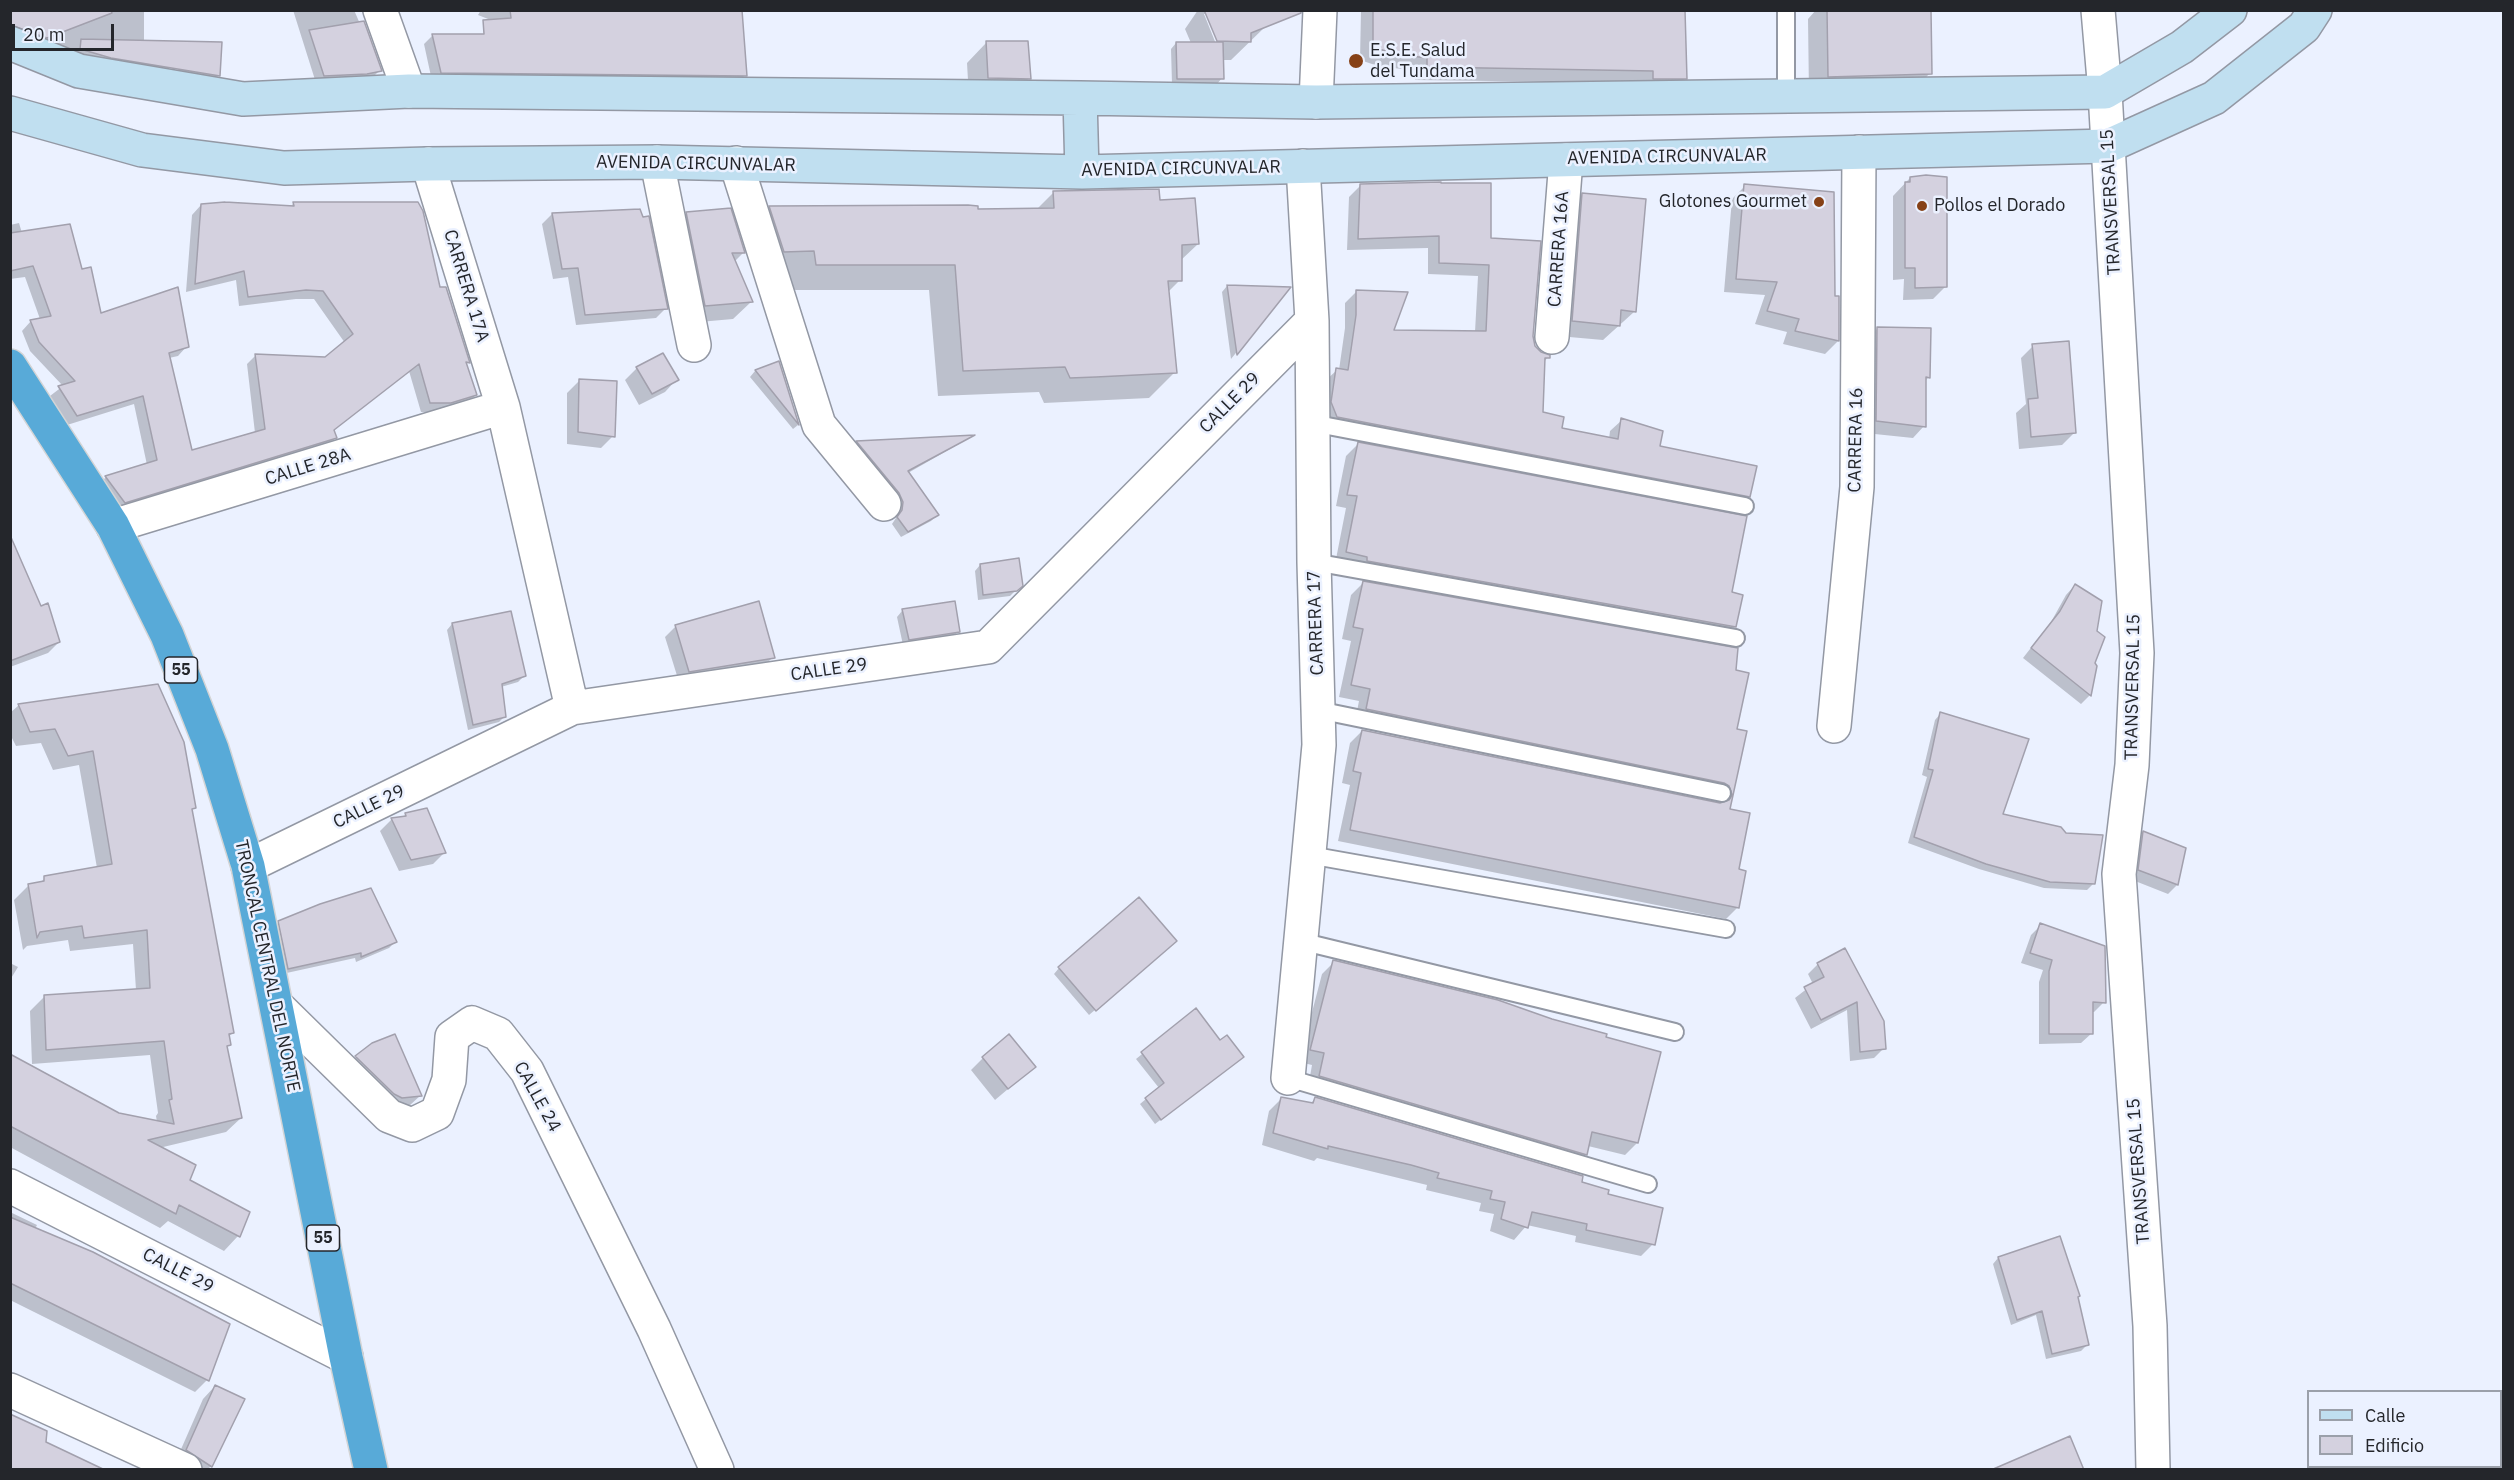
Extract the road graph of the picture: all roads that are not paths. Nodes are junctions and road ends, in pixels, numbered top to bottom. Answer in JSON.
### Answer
{"nodes":[{"id":1,"x":380,"y":10,"type":"edge"},
{"id":2,"x":1320,"y":10,"type":"edge"},
{"id":3,"x":1786,"y":10,"type":"edge"},
{"id":4,"x":2098,"y":10,"type":"edge"},
{"id":5,"x":2230,"y":10,"type":"edge"},
{"id":6,"x":2315,"y":10,"type":"edge"},
{"id":7,"x":10,"y":43,"type":"edge"},
{"id":8,"x":409,"y":91,"type":"junction"},
{"id":9,"x":2105,"y":92,"type":"junction"},
{"id":10,"x":1786,"y":96,"type":"junction"},
{"id":11,"x":1080,"y":98,"type":"junction"},
{"id":12,"x":1316,"y":102,"type":"junction"},
{"id":13,"x":10,"y":113,"type":"edge"},
{"id":14,"x":2108,"y":146,"type":"junction"},
{"id":15,"x":1859,"y":152,"type":"junction"},
{"id":16,"x":1566,"y":160,"type":"junction"},
{"id":17,"x":657,"y":162,"type":"junction"},
{"id":18,"x":736,"y":163,"type":"junction"},
{"id":19,"x":428,"y":164,"type":"junction"},
{"id":20,"x":1303,"y":166,"type":"junction"},
{"id":21,"x":1082,"y":172,"type":"junction"},
{"id":22,"x":1312,"y":321,"type":"junction"},
{"id":23,"x":1552,"y":337,"type":"dead end"},
{"id":24,"x":694,"y":345,"type":"dead end"},
{"id":25,"x":10,"y":366,"type":"edge"},
{"id":26,"x":504,"y":407,"type":"junction"},
{"id":27,"x":1312,"y":423,"type":"junction"},
{"id":28,"x":884,"y":504,"type":"dead end"},
{"id":29,"x":1745,"y":506,"type":"dead end"},
{"id":30,"x":113,"y":526,"type":"junction"},
{"id":31,"x":1314,"y":562,"type":"junction"},
{"id":32,"x":1736,"y":638,"type":"dead end"},
{"id":33,"x":572,"y":708,"type":"junction"},
{"id":34,"x":1318,"y":710,"type":"junction"},
{"id":35,"x":1834,"y":726,"type":"dead end"},
{"id":36,"x":1722,"y":793,"type":"dead end"},
{"id":37,"x":1309,"y":855,"type":"junction"},
{"id":38,"x":248,"y":866,"type":"junction"},
{"id":39,"x":1726,"y":929,"type":"dead end"},
{"id":40,"x":1300,"y":941,"type":"junction"},
{"id":41,"x":277,"y":1006,"type":"junction"},
{"id":42,"x":1675,"y":1032,"type":"dead end"},
{"id":43,"x":1288,"y":1078,"type":"joint"},
{"id":44,"x":1648,"y":1184,"type":"dead end"},
{"id":45,"x":10,"y":1186,"type":"edge"},
{"id":46,"x":346,"y":1357,"type":"junction"},
{"id":47,"x":10,"y":1390,"type":"edge"},
{"id":48,"x":185,"y":1470,"type":"edge"},
{"id":49,"x":371,"y":1470,"type":"edge"},
{"id":50,"x":717,"y":1470,"type":"edge"},
{"id":51,"x":2152,"y":1470,"type":"edge"}],
"edges":[{"from":1,"to":8,"type":"street"},
{"from":2,"to":12,"type":"street"},
{"from":3,"to":10,"type":"lane"},
{"from":4,"to":9,"type":"street","name":"TRANSVERSAL 15"},
{"from":5,"to":9,"type":"main road"},
{"from":6,"to":14,"type":"main road","name":"AVENIDA CIRCUNVALAR"},
{"from":7,"to":8,"type":"main road"},
{"from":8,"to":11,"type":"main road"},
{"from":9,"to":10,"type":"main road"},
{"from":9,"to":14,"type":"street","name":"TRANSVERSAL 15"},
{"from":10,"to":12,"type":"main road"},
{"from":11,"to":12,"type":"main road"},
{"from":11,"to":21,"type":"main road"},
{"from":13,"to":19,"type":"main road","name":"AVENIDA CIRCUNVALAR"},
{"from":14,"to":15,"type":"main road","name":"AVENIDA CIRCUNVALAR"},
{"from":14,"to":51,"type":"street","name":"TRANSVERSAL 15"},
{"from":15,"to":16,"type":"main road","name":"AVENIDA CIRCUNVALAR"},
{"from":15,"to":35,"type":"street","name":"CARRERA 16"},
{"from":16,"to":20,"type":"main road","name":"AVENIDA CIRCUNVALAR"},
{"from":16,"to":23,"type":"street","name":"CARRERA 16A"},
{"from":17,"to":18,"type":"main road","name":"AVENIDA CIRCUNVALAR"},
{"from":17,"to":19,"type":"main road","name":"AVENIDA CIRCUNVALAR"},
{"from":17,"to":24,"type":"street"},
{"from":18,"to":21,"type":"main road","name":"AVENIDA CIRCUNVALAR"},
{"from":18,"to":28,"type":"street"},
{"from":19,"to":26,"type":"street","name":"CARRERA 17A"},
{"from":20,"to":21,"type":"main road","name":"AVENIDA CIRCUNVALAR"},
{"from":20,"to":22,"type":"street","name":"CARRERA 17"},
{"from":22,"to":27,"type":"street","name":"CARRERA 17"},
{"from":22,"to":33,"type":"street","name":"CALLE 29"},
{"from":25,"to":30,"type":"highway","name":"TRONCAL CENTRAL DEL NORTE","number":"55"},
{"from":26,"to":30,"type":"street","name":"CALLE 28A"},
{"from":26,"to":33,"type":"street","name":"CARRERA 17A"},
{"from":27,"to":29,"type":"lane"},
{"from":27,"to":31,"type":"street","name":"CARRERA 17"},
{"from":30,"to":38,"type":"highway","name":"TRONCAL CENTRAL DEL NORTE","number":"55"},
{"from":31,"to":32,"type":"lane"},
{"from":31,"to":34,"type":"street","name":"CARRERA 17"},
{"from":33,"to":38,"type":"street","name":"CALLE 29"},
{"from":34,"to":36,"type":"lane"},
{"from":34,"to":37,"type":"street","name":"CARRERA 17"},
{"from":37,"to":39,"type":"lane"},
{"from":37,"to":40,"type":"street","name":"CARRERA 17"},
{"from":38,"to":41,"type":"highway","name":"TRONCAL CENTRAL DEL NORTE","number":"55"},
{"from":40,"to":42,"type":"lane"},
{"from":40,"to":43,"type":"street","name":"CARRERA 17"},
{"from":41,"to":46,"type":"highway","name":"TRONCAL CENTRAL DEL NORTE","number":"55"},
{"from":41,"to":50,"type":"street","name":"CALLE 24"},
{"from":43,"to":44,"type":"lane"},
{"from":45,"to":46,"type":"street","name":"CALLE 29"},
{"from":46,"to":49,"type":"highway","name":"TRONCAL CENTRAL DEL NORTE","number":"55"},
{"from":47,"to":48,"type":"street"}]}
